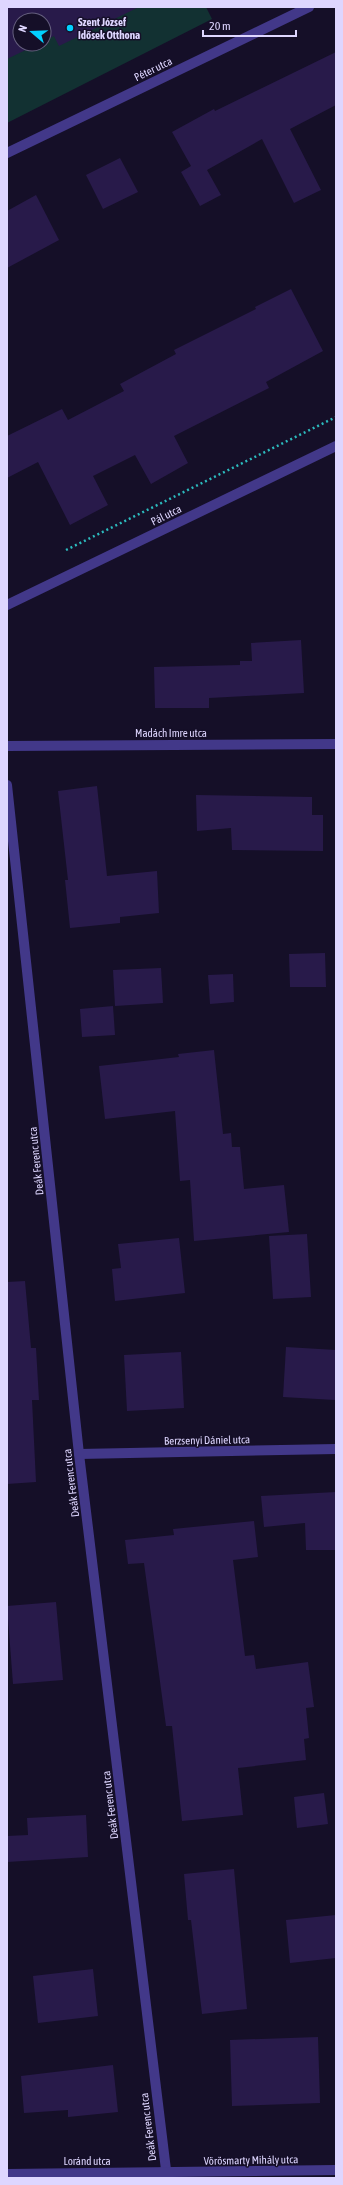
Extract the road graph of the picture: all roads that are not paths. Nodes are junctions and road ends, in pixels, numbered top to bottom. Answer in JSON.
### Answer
{"nodes":[{"id":1,"x":309,"y":7,"type":"edge"},
{"id":2,"x":7,"y":153,"type":"edge"},
{"id":3,"x":336,"y":446,"type":"edge"},
{"id":4,"x":7,"y":605,"type":"edge"},
{"id":5,"x":336,"y":744,"type":"edge"},
{"id":6,"x":7,"y":746,"type":"edge"},
{"id":7,"x":7,"y":785,"type":"edge"},
{"id":8,"x":336,"y":1449,"type":"edge"},
{"id":9,"x":79,"y":1454,"type":"junction"},
{"id":10,"x":336,"y":2170,"type":"edge"},
{"id":11,"x":7,"y":2174,"type":"edge"},
{"id":12,"x":166,"y":2176,"type":"edge"}],
"edges":[{"from":1,"to":2,"type":"street","name":"Péter utca"},
{"from":3,"to":4,"type":"street","name":"Pál utca"},
{"from":5,"to":6,"type":"street","name":"Madách Imre utca"},
{"from":7,"to":9,"type":"street","name":"Deák Ferenc utca"},
{"from":8,"to":9,"type":"street","name":"Berzsenyi Dániel utca"},
{"from":9,"to":12,"type":"street","name":"Deák Ferenc utca"},
{"from":10,"to":12,"type":"street","name":"Vörösmarty Mihály utca"},
{"from":11,"to":12,"type":"street","name":"Loránd utca"}]}
